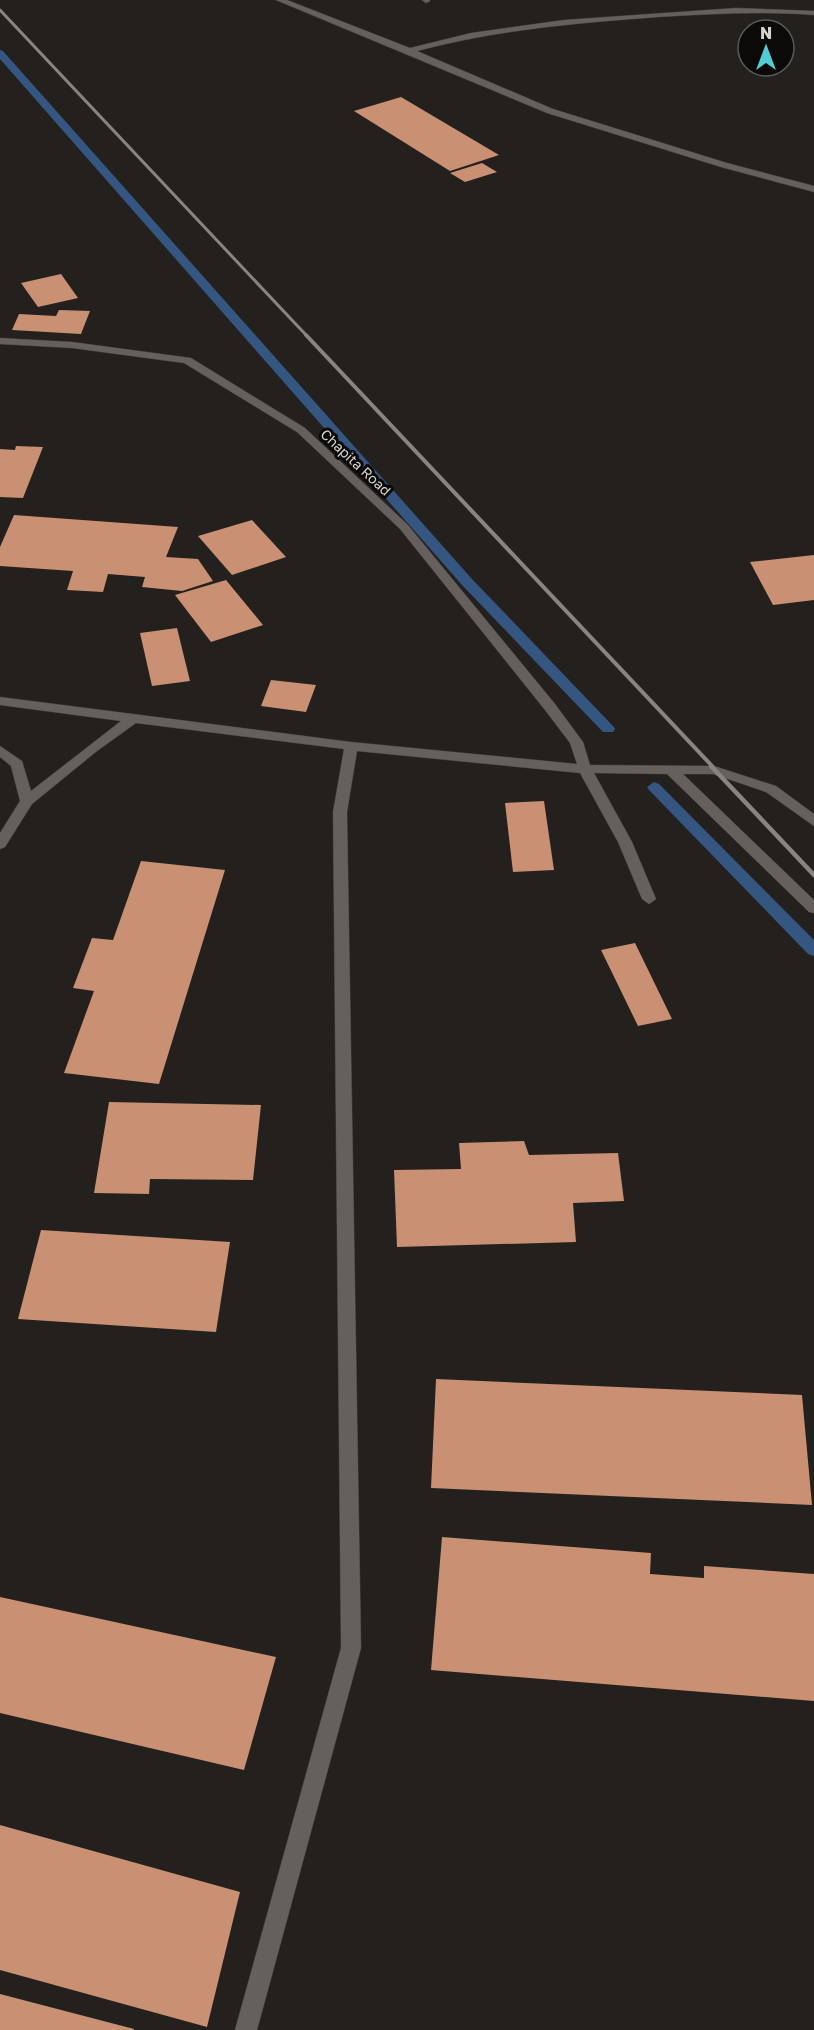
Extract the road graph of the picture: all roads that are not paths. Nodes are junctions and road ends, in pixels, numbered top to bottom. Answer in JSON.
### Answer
{"nodes":[{"id":1,"x":280,"y":0,"type":"edge"},
{"id":2,"x":814,"y":13,"type":"edge"},
{"id":3,"x":409,"y":51,"type":"junction"},
{"id":4,"x":814,"y":189,"type":"edge"},
{"id":5,"x":0,"y":341,"type":"edge"},
{"id":6,"x":0,"y":701,"type":"edge"},
{"id":7,"x":134,"y":718,"type":"junction"},
{"id":8,"x":351,"y":746,"type":"junction"},
{"id":9,"x":0,"y":750,"type":"edge"},
{"id":10,"x":585,"y":769,"type":"junction"},
{"id":11,"x":671,"y":770,"type":"junction"},
{"id":12,"x":27,"y":801,"type":"junction"},
{"id":13,"x":814,"y":821,"type":"edge"},
{"id":14,"x":0,"y":844,"type":"edge"},
{"id":15,"x":649,"y":898,"type":"dead end"},
{"id":16,"x":814,"y":908,"type":"edge"},
{"id":17,"x":246,"y":2030,"type":"edge"}],
"edges":[{"from":1,"to":3,"type":"street"},
{"from":2,"to":3,"type":"street"},
{"from":3,"to":4,"type":"street"},
{"from":5,"to":10,"type":"street","name":"Chapita Road"},
{"from":6,"to":7,"type":"street"},
{"from":7,"to":8,"type":"street"},
{"from":7,"to":12,"type":"street"},
{"from":8,"to":10,"type":"street"},
{"from":8,"to":17,"type":"street"},
{"from":9,"to":12,"type":"street"},
{"from":10,"to":11,"type":"street"},
{"from":10,"to":15,"type":"street","name":"Chapita Road"},
{"from":11,"to":13,"type":"street"},
{"from":11,"to":16,"type":"street"},
{"from":12,"to":14,"type":"street"}]}
